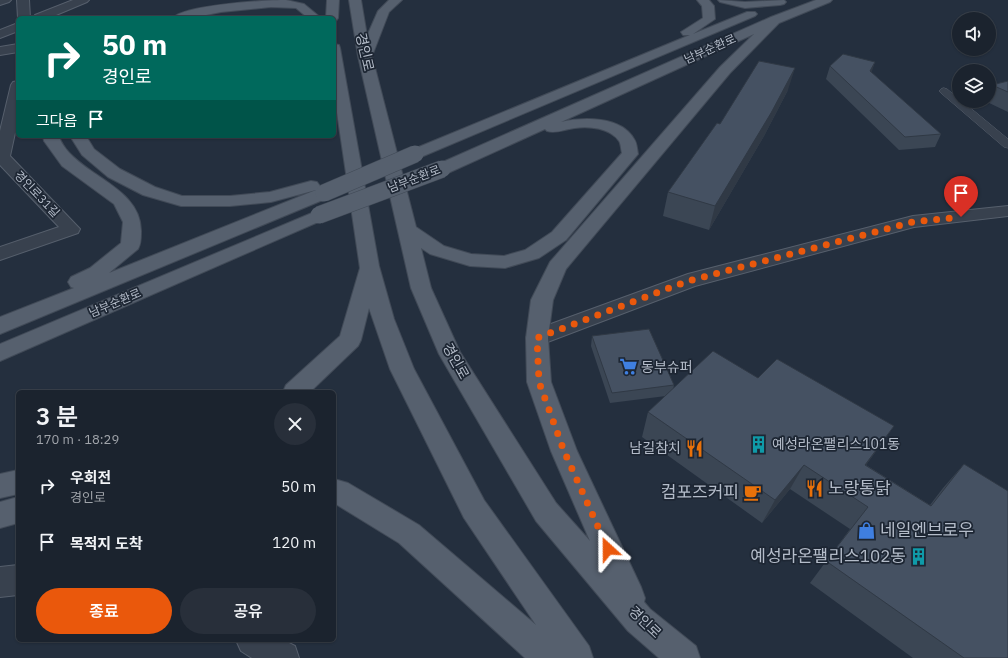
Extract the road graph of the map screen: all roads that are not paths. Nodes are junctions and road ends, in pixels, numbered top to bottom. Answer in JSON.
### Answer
{"nodes":[{"id":1,"x":5,"y":0,"type":"edge"},
{"id":2,"x":23,"y":0,"type":"edge"},
{"id":3,"x":83,"y":0,"type":"edge"},
{"id":4,"x":222,"y":0,"type":"edge"},
{"id":5,"x":333,"y":0,"type":"edge"},
{"id":6,"x":355,"y":0,"type":"edge"},
{"id":7,"x":396,"y":0,"type":"edge"},
{"id":8,"x":703,"y":0,"type":"edge"},
{"id":9,"x":724,"y":0,"type":"edge"},
{"id":10,"x":826,"y":0,"type":"edge"},
{"id":11,"x":0,"y":2,"type":"edge"},
{"id":12,"x":780,"y":7,"type":"edge"},
{"id":13,"x":24,"y":16,"type":"edge"},
{"id":14,"x":44,"y":16,"type":"edge"},
{"id":15,"x":177,"y":16,"type":"edge"},
{"id":16,"x":178,"y":16,"type":"edge"},
{"id":17,"x":312,"y":16,"type":"edge"},
{"id":18,"x":332,"y":16,"type":"edge"},
{"id":19,"x":16,"y":28,"type":"edge"},
{"id":20,"x":0,"y":34,"type":"edge"},
{"id":21,"x":16,"y":48,"type":"edge"},
{"id":22,"x":0,"y":51,"type":"edge"},
{"id":23,"x":366,"y":56,"type":"junction"},
{"id":24,"x":336,"y":60,"type":"edge"},
{"id":25,"x":639,"y":62,"type":"junction"},
{"id":26,"x":16,"y":88,"type":"edge"},
{"id":27,"x":944,"y":91,"type":"dead end"},
{"id":28,"x":7,"y":103,"type":"edge"},
{"id":29,"x":513,"y":137,"type":"junction"},
{"id":30,"x":51,"y":138,"type":"edge"},
{"id":31,"x":79,"y":138,"type":"edge"},
{"id":32,"x":1008,"y":145,"type":"edge"},
{"id":33,"x":324,"y":188,"type":"junction"},
{"id":34,"x":1008,"y":211,"type":"edge"},
{"id":35,"x":407,"y":230,"type":"junction"},
{"id":36,"x":0,"y":254,"type":"edge"},
{"id":37,"x":370,"y":266,"type":"junction"},
{"id":38,"x":0,"y":322,"type":"edge"},
{"id":39,"x":0,"y":326,"type":"edge"},
{"id":40,"x":537,"y":338,"type":"junction"},
{"id":41,"x":0,"y":353,"type":"edge"},
{"id":42,"x":297,"y":390,"type":"edge"},
{"id":43,"x":16,"y":482,"type":"edge"},
{"id":44,"x":0,"y":486,"type":"edge"},
{"id":45,"x":336,"y":491,"type":"edge"},
{"id":46,"x":16,"y":511,"type":"edge"},
{"id":47,"x":0,"y":515,"type":"edge"},
{"id":48,"x":16,"y":580,"type":"edge"},
{"id":49,"x":0,"y":582,"type":"edge"},
{"id":50,"x":640,"y":620,"type":"junction"},
{"id":51,"x":255,"y":642,"type":"edge"},
{"id":52,"x":283,"y":658,"type":"edge"},
{"id":53,"x":548,"y":658,"type":"edge"},
{"id":54,"x":578,"y":658,"type":"edge"},
{"id":55,"x":684,"y":658,"type":"edge"}],
"edges":[{"from":1,"to":11,"type":"street"},
{"from":2,"to":13,"type":"street"},
{"from":3,"to":14,"type":"street"},
{"from":4,"to":15,"type":"main road"},
{"from":5,"to":18,"type":"main road"},
{"from":6,"to":23,"type":"main road","name":"경인로"},
{"from":7,"to":23,"type":"main road"},
{"from":8,"to":25,"type":"main road"},
{"from":9,"to":12,"type":"main road"},
{"from":10,"to":12,"type":"main road","name":"남부순환로"},
{"from":12,"to":25,"type":"main road","name":"남부순환로"},
{"from":12,"to":29,"type":"main road","name":"남부순환로"},
{"from":12,"to":40,"type":"main road"},
{"from":16,"to":17,"type":"main road"},
{"from":19,"to":20,"type":"street"},
{"from":21,"to":22,"type":"street"},
{"from":23,"to":35,"type":"main road","name":"경인로"},
{"from":24,"to":37,"type":"main road","name":"경인로"},
{"from":25,"to":33,"type":"main road","name":"남부순환로","bridge":true},
{"from":26,"to":28,"type":"street","name":"경인로31길"},
{"from":27,"to":32,"type":"lane"},
{"from":28,"to":36,"type":"street","name":"경인로31길"},
{"from":29,"to":35,"type":"main road"},
{"from":29,"to":41,"type":"main road","name":"남부순환로","bridge":true},
{"from":30,"to":38,"type":"main road"},
{"from":31,"to":33,"type":"main road"},
{"from":33,"to":39,"type":"main road","name":"남부순환로"},
{"from":34,"to":40,"type":"street"},
{"from":35,"to":50,"type":"main road","name":"경인로"},
{"from":37,"to":42,"type":"main road"},
{"from":37,"to":54,"type":"main road","name":"경인로"},
{"from":40,"to":50,"type":"main road"},
{"from":43,"to":44,"type":"main road"},
{"from":45,"to":53,"type":"main road"},
{"from":46,"to":47,"type":"main road"},
{"from":48,"to":49,"type":"street"},
{"from":50,"to":55,"type":"main road","name":"경인로"},
{"from":51,"to":52,"type":"street"}]}
